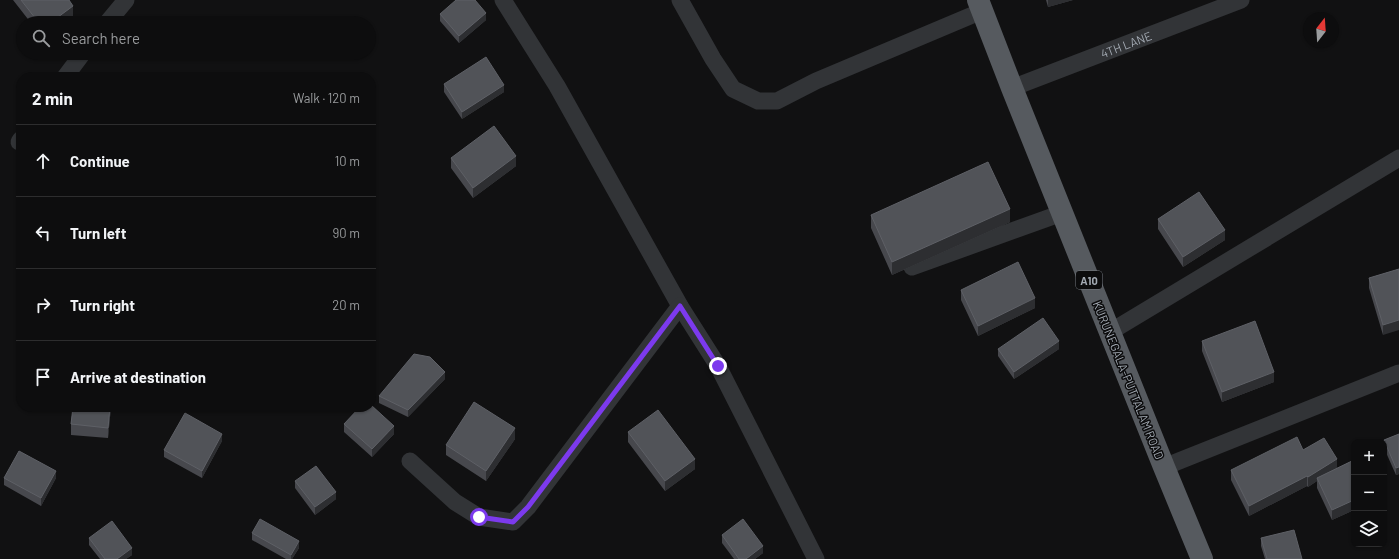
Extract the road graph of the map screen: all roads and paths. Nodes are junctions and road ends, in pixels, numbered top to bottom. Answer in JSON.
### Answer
{"nodes":[{"id":1,"x":126,"y":0,"type":"edge"},
{"id":2,"x":503,"y":0,"type":"edge"},
{"id":3,"x":680,"y":0,"type":"edge"},
{"id":4,"x":1241,"y":0,"type":"edge"},
{"id":5,"x":980,"y":5,"type":"edge"},
{"id":6,"x":113,"y":16,"type":"edge"},
{"id":7,"x":78,"y":60,"type":"edge"},
{"id":8,"x":69,"y":72,"type":"edge"},
{"id":9,"x":1012,"y":88,"type":"junction"},
{"id":10,"x":1399,"y":158,"type":"edge"},
{"id":11,"x":1062,"y":213,"type":"junction"},
{"id":12,"x":912,"y":267,"type":"edge"},
{"id":13,"x":680,"y":306,"type":"junction"},
{"id":14,"x":1110,"y":332,"type":"junction"},
{"id":15,"x":1399,"y":373,"type":"edge"},
{"id":16,"x":410,"y":461,"type":"dead end"},
{"id":17,"x":1164,"y":467,"type":"junction"},
{"id":18,"x":816,"y":559,"type":"edge"},
{"id":19,"x":1202,"y":559,"type":"edge"}],
"edges":[{"from":1,"to":6,"type":"street"},
{"from":2,"to":13,"type":"street"},
{"from":3,"to":5,"type":"street"},
{"from":4,"to":9,"type":"street","name":"4TH LANE"},
{"from":5,"to":9,"type":"highway","name":"KURUNEGALA-PUTTALAM ROAD","number":"A10"},
{"from":7,"to":8,"type":"street"},
{"from":9,"to":11,"type":"highway","name":"KURUNEGALA-PUTTALAM ROAD","number":"A10"},
{"from":10,"to":14,"type":"street"},
{"from":11,"to":12,"type":"street"},
{"from":11,"to":14,"type":"highway","name":"KURUNEGALA-PUTTALAM ROAD","number":"A10"},
{"from":13,"to":16,"type":"street"},
{"from":13,"to":18,"type":"street"},
{"from":14,"to":17,"type":"highway","name":"KURUNEGALA-PUTTALAM ROAD","number":"A10"},
{"from":15,"to":17,"type":"street"},
{"from":17,"to":19,"type":"highway","name":"KURUNEGALA-PUTTALAM ROAD","number":"A10"}]}
